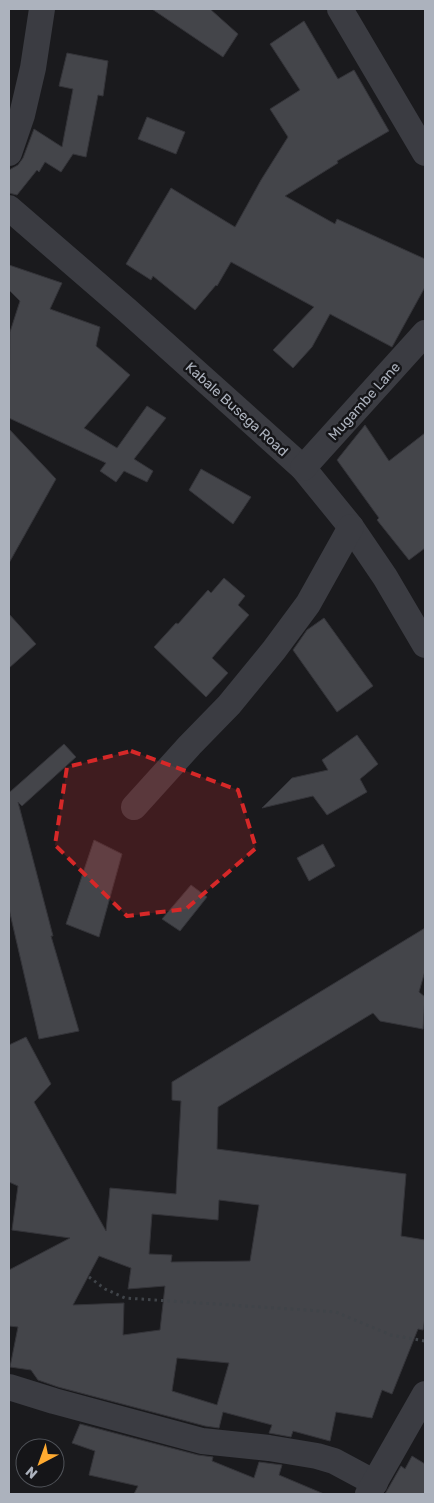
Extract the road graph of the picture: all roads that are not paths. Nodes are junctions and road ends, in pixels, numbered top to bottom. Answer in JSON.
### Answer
{"nodes":[{"id":1,"x":42,"y":9,"type":"edge"},
{"id":2,"x":340,"y":9,"type":"edge"},
{"id":3,"x":9,"y":153,"type":"edge"},
{"id":4,"x":425,"y":153,"type":"edge"},
{"id":5,"x":9,"y":208,"type":"edge"},
{"id":6,"x":425,"y":333,"type":"edge"},
{"id":7,"x":303,"y":468,"type":"junction"},
{"id":8,"x":350,"y":527,"type":"junction"},
{"id":9,"x":425,"y":644,"type":"edge"},
{"id":10,"x":134,"y":807,"type":"dead end"},
{"id":11,"x":9,"y":1387,"type":"edge"},
{"id":12,"x":425,"y":1394,"type":"edge"},
{"id":13,"x":372,"y":1488,"type":"edge"}],
"edges":[{"from":1,"to":3,"type":"street"},
{"from":2,"to":4,"type":"street"},
{"from":5,"to":7,"type":"street","name":"Kabale Busega Road"},
{"from":6,"to":7,"type":"street","name":"Mugambe Lane"},
{"from":7,"to":8,"type":"street","name":"Kabale Busega Road"},
{"from":8,"to":9,"type":"street","name":"Kabale Busega Road"},
{"from":8,"to":10,"type":"street"},
{"from":11,"to":13,"type":"street"},
{"from":12,"to":13,"type":"street"}]}
